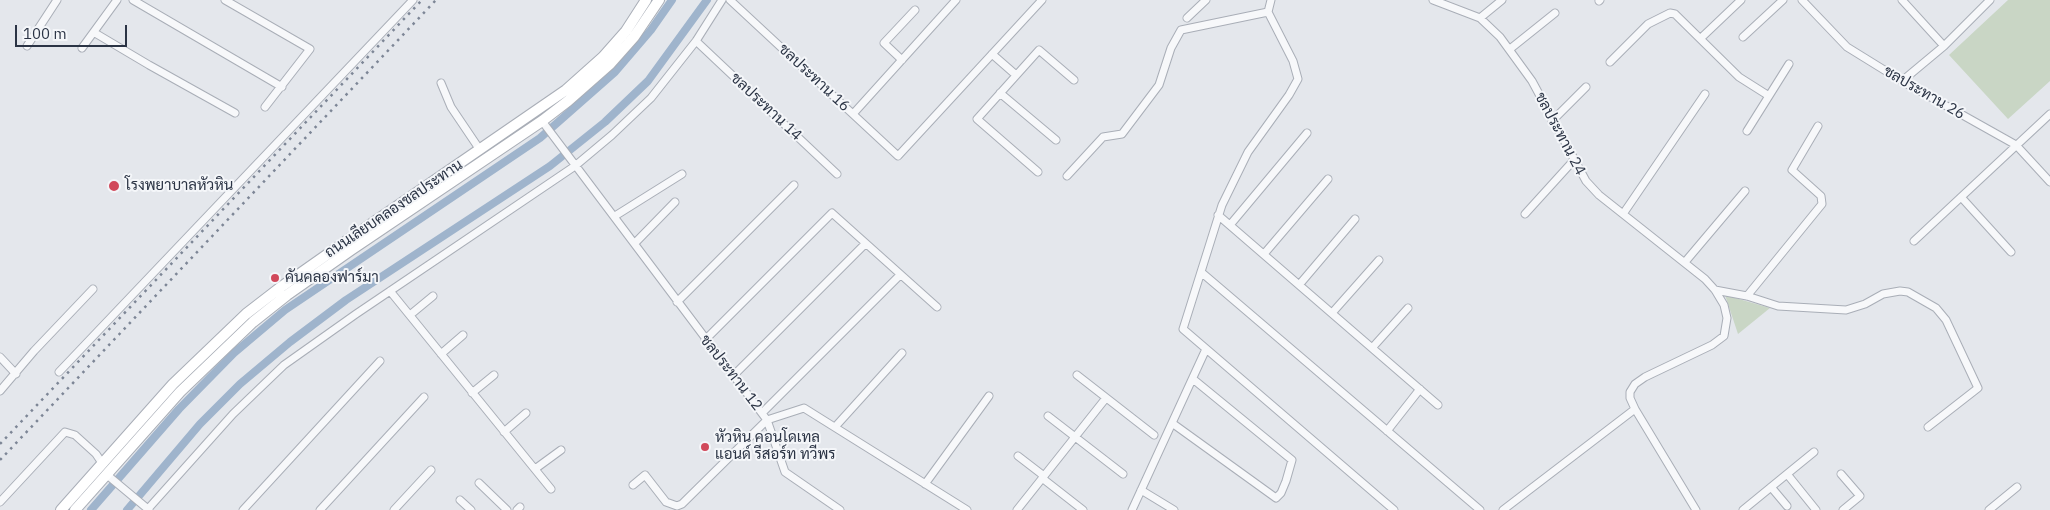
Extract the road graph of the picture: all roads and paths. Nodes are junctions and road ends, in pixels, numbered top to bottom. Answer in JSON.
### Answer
{"nodes":[{"id":1,"x":57,"y":0,"type":"edge"},
{"id":2,"x":117,"y":0,"type":"edge"},
{"id":3,"x":133,"y":0,"type":"edge"},
{"id":4,"x":225,"y":0,"type":"edge"},
{"id":5,"x":413,"y":0,"type":"edge"},
{"id":6,"x":646,"y":0,"type":"edge"},
{"id":7,"x":659,"y":0,"type":"edge"},
{"id":8,"x":722,"y":0,"type":"edge"},
{"id":9,"x":730,"y":0,"type":"edge"},
{"id":10,"x":956,"y":0,"type":"edge"},
{"id":11,"x":1042,"y":0,"type":"edge"},
{"id":12,"x":1206,"y":0,"type":"edge"},
{"id":13,"x":1271,"y":0,"type":"edge"},
{"id":14,"x":1502,"y":0,"type":"edge"},
{"id":15,"x":1741,"y":0,"type":"edge"},
{"id":16,"x":1783,"y":0,"type":"edge"},
{"id":17,"x":1802,"y":0,"type":"edge"},
{"id":18,"x":1902,"y":0,"type":"edge"},
{"id":19,"x":1990,"y":0,"type":"edge"},
{"id":20,"x":1438,"y":1,"type":"edge"},
{"id":21,"x":915,"y":10,"type":"dead end"},
{"id":22,"x":1268,"y":12,"type":"junction"},
{"id":23,"x":1554,"y":14,"type":"dead end"},
{"id":24,"x":1187,"y":18,"type":"dead end"},
{"id":25,"x":1480,"y":18,"type":"junction"},
{"id":26,"x":95,"y":33,"type":"junction"},
{"id":27,"x":1743,"y":37,"type":"dead end"},
{"id":28,"x":1701,"y":38,"type":"junction"},
{"id":29,"x":696,"y":41,"type":"junction"},
{"id":30,"x":27,"y":46,"type":"dead end"},
{"id":31,"x":1944,"y":46,"type":"junction"},
{"id":32,"x":82,"y":48,"type":"dead end"},
{"id":33,"x":1510,"y":49,"type":"junction"},
{"id":34,"x":992,"y":54,"type":"junction"},
{"id":35,"x":902,"y":60,"type":"junction"},
{"id":36,"x":1610,"y":62,"type":"dead end"},
{"id":37,"x":1789,"y":64,"type":"dead end"},
{"id":38,"x":1016,"y":76,"type":"junction"},
{"id":39,"x":1074,"y":80,"type":"dead end"},
{"id":40,"x":1902,"y":81,"type":"junction"},
{"id":41,"x":441,"y":83,"type":"dead end"},
{"id":42,"x":282,"y":87,"type":"junction"},
{"id":43,"x":1586,"y":87,"type":"dead end"},
{"id":44,"x":1000,"y":93,"type":"junction"},
{"id":45,"x":1705,"y":94,"type":"dead end"},
{"id":46,"x":1769,"y":96,"type":"junction"},
{"id":47,"x":265,"y":107,"type":"dead end"},
{"id":48,"x":235,"y":113,"type":"dead end"},
{"id":49,"x":853,"y":114,"type":"junction"},
{"id":50,"x":2050,"y":114,"type":"edge"},
{"id":51,"x":542,"y":121,"type":"junction"},
{"id":52,"x":1552,"y":121,"type":"junction"},
{"id":53,"x":1818,"y":126,"type":"dead end"},
{"id":54,"x":1747,"y":131,"type":"dead end"},
{"id":55,"x":1306,"y":133,"type":"dead end"},
{"id":56,"x":1056,"y":140,"type":"dead end"},
{"id":57,"x":2016,"y":145,"type":"junction"},
{"id":58,"x":480,"y":150,"type":"junction"},
{"id":59,"x":1574,"y":160,"type":"junction"},
{"id":60,"x":575,"y":166,"type":"junction"},
{"id":61,"x":1038,"y":172,"type":"dead end"},
{"id":62,"x":682,"y":174,"type":"dead end"},
{"id":63,"x":837,"y":174,"type":"dead end"},
{"id":64,"x":1067,"y":176,"type":"dead end"},
{"id":65,"x":1328,"y":179,"type":"dead end"},
{"id":66,"x":2050,"y":182,"type":"edge"},
{"id":67,"x":794,"y":186,"type":"dead end"},
{"id":68,"x":1745,"y":191,"type":"dead end"},
{"id":69,"x":1961,"y":197,"type":"junction"},
{"id":70,"x":675,"y":202,"type":"dead end"},
{"id":71,"x":1525,"y":214,"type":"dead end"},
{"id":72,"x":1623,"y":214,"type":"junction"},
{"id":73,"x":1218,"y":215,"type":"junction"},
{"id":74,"x":615,"y":216,"type":"junction"},
{"id":75,"x":1355,"y":219,"type":"dead end"},
{"id":76,"x":1230,"y":225,"type":"junction"},
{"id":77,"x":1914,"y":241,"type":"dead end"},
{"id":78,"x":635,"y":243,"type":"junction"},
{"id":79,"x":865,"y":244,"type":"junction"},
{"id":80,"x":2012,"y":252,"type":"dead end"},
{"id":81,"x":1264,"y":254,"type":"junction"},
{"id":82,"x":1379,"y":260,"type":"dead end"},
{"id":83,"x":1685,"y":262,"type":"junction"},
{"id":84,"x":1201,"y":272,"type":"junction"},
{"id":85,"x":900,"y":275,"type":"junction"},
{"id":86,"x":1299,"y":284,"type":"junction"},
{"id":87,"x":93,"y":290,"type":"dead end"},
{"id":88,"x":1715,"y":290,"type":"junction"},
{"id":89,"x":390,"y":291,"type":"junction"},
{"id":90,"x":433,"y":296,"type":"dead end"},
{"id":91,"x":1747,"y":296,"type":"junction"},
{"id":92,"x":677,"y":302,"type":"junction"},
{"id":93,"x":937,"y":307,"type":"dead end"},
{"id":94,"x":1408,"y":308,"type":"dead end"},
{"id":95,"x":1332,"y":313,"type":"junction"},
{"id":96,"x":410,"y":315,"type":"junction"},
{"id":97,"x":464,"y":335,"type":"dead end"},
{"id":98,"x":705,"y":340,"type":"junction"},
{"id":99,"x":1372,"y":348,"type":"junction"},
{"id":100,"x":1206,"y":349,"type":"junction"},
{"id":101,"x":902,"y":352,"type":"dead end"},
{"id":102,"x":441,"y":354,"type":"junction"},
{"id":103,"x":0,"y":357,"type":"edge"},
{"id":104,"x":380,"y":361,"type":"dead end"},
{"id":105,"x":59,"y":372,"type":"dead end"},
{"id":106,"x":16,"y":374,"type":"junction"},
{"id":107,"x":494,"y":375,"type":"dead end"},
{"id":108,"x":1077,"y":375,"type":"dead end"},
{"id":109,"x":733,"y":376,"type":"junction"},
{"id":110,"x":1193,"y":379,"type":"junction"},
{"id":111,"x":1420,"y":390,"type":"junction"},
{"id":112,"x":0,"y":391,"type":"edge"},
{"id":113,"x":472,"y":393,"type":"junction"},
{"id":114,"x":989,"y":396,"type":"dead end"},
{"id":115,"x":424,"y":398,"type":"dead end"},
{"id":116,"x":1106,"y":398,"type":"junction"},
{"id":117,"x":1438,"y":405,"type":"dead end"},
{"id":118,"x":1635,"y":409,"type":"junction"},
{"id":119,"x":526,"y":413,"type":"dead end"},
{"id":120,"x":764,"y":416,"type":"junction"},
{"id":121,"x":1048,"y":416,"type":"dead end"},
{"id":122,"x":1172,"y":423,"type":"junction"},
{"id":123,"x":1928,"y":426,"type":"dead end"},
{"id":124,"x":835,"y":427,"type":"junction"},
{"id":125,"x":1386,"y":431,"type":"junction"},
{"id":126,"x":504,"y":432,"type":"junction"},
{"id":127,"x":1154,"y":435,"type":"dead end"},
{"id":128,"x":1075,"y":437,"type":"junction"},
{"id":129,"x":561,"y":450,"type":"dead end"},
{"id":130,"x":1814,"y":452,"type":"dead end"},
{"id":131,"x":1018,"y":456,"type":"dead end"},
{"id":132,"x":102,"y":463,"type":"junction"},
{"id":133,"x":431,"y":470,"type":"dead end"},
{"id":134,"x":535,"y":470,"type":"junction"},
{"id":135,"x":106,"y":474,"type":"junction"},
{"id":136,"x":1123,"y":474,"type":"dead end"},
{"id":137,"x":1787,"y":474,"type":"junction"},
{"id":138,"x":1841,"y":474,"type":"dead end"},
{"id":139,"x":1043,"y":477,"type":"junction"},
{"id":140,"x":479,"y":483,"type":"dead end"},
{"id":141,"x":925,"y":484,"type":"junction"},
{"id":142,"x":633,"y":485,"type":"dead end"},
{"id":143,"x":1772,"y":487,"type":"junction"},
{"id":144,"x":2016,"y":487,"type":"dead end"},
{"id":145,"x":551,"y":489,"type":"dead end"},
{"id":146,"x":1141,"y":490,"type":"junction"},
{"id":147,"x":460,"y":500,"type":"dead end"},
{"id":148,"x":0,"y":502,"type":"edge"},
{"id":149,"x":1787,"y":506,"type":"dead end"},
{"id":150,"x":61,"y":510,"type":"edge"},
{"id":151,"x":75,"y":510,"type":"edge"},
{"id":152,"x":148,"y":510,"type":"edge"},
{"id":153,"x":243,"y":510,"type":"edge"},
{"id":154,"x":320,"y":510,"type":"edge"},
{"id":155,"x":394,"y":510,"type":"edge"},
{"id":156,"x":471,"y":510,"type":"edge"},
{"id":157,"x":507,"y":510,"type":"edge"},
{"id":158,"x":840,"y":510,"type":"edge"},
{"id":159,"x":967,"y":510,"type":"edge"},
{"id":160,"x":1017,"y":510,"type":"edge"},
{"id":161,"x":1083,"y":510,"type":"edge"},
{"id":162,"x":1132,"y":510,"type":"edge"},
{"id":163,"x":1174,"y":510,"type":"edge"},
{"id":164,"x":1394,"y":510,"type":"edge"},
{"id":165,"x":1480,"y":510,"type":"edge"},
{"id":166,"x":1503,"y":510,"type":"edge"},
{"id":167,"x":1696,"y":510,"type":"edge"},
{"id":168,"x":1743,"y":510,"type":"edge"},
{"id":169,"x":1816,"y":510,"type":"edge"},
{"id":170,"x":1843,"y":510,"type":"edge"},
{"id":171,"x":1989,"y":510,"type":"edge"}],
"edges":[{"from":1,"to":30,"type":"street"},
{"from":2,"to":26,"type":"street"},
{"from":3,"to":42,"type":"street"},
{"from":4,"to":42,"type":"street"},
{"from":5,"to":105,"type":"street"},
{"from":6,"to":58,"type":"street","name":"ถนนเลียบคลองชลประทาน"},
{"from":7,"to":51,"type":"street","name":"ถนนเลียบคลองชลประทาน"},
{"from":8,"to":29,"type":"street"},
{"from":9,"to":49,"type":"street","name":"ชลประทาน 16"},
{"from":10,"to":35,"type":"street"},
{"from":11,"to":34,"type":"street"},
{"from":12,"to":24,"type":"street"},
{"from":13,"to":22,"type":"street"},
{"from":14,"to":25,"type":"street"},
{"from":15,"to":28,"type":"street"},
{"from":16,"to":27,"type":"street"},
{"from":17,"to":40,"type":"street","name":"ชลประทาน 26"},
{"from":18,"to":31,"type":"street"},
{"from":19,"to":31,"type":"street"},
{"from":20,"to":25,"type":"street","name":"ชลประทาน 24"},
{"from":21,"to":35,"type":"street"},
{"from":22,"to":64,"type":"street"},
{"from":22,"to":73,"type":"street"},
{"from":23,"to":33,"type":"street"},
{"from":25,"to":33,"type":"street","name":"ชลประทาน 24"},
{"from":26,"to":32,"type":"street"},
{"from":26,"to":48,"type":"street"},
{"from":28,"to":36,"type":"street"},
{"from":28,"to":46,"type":"street"},
{"from":29,"to":60,"type":"street"},
{"from":29,"to":63,"type":"street","name":"ชลประทาน 14"},
{"from":31,"to":40,"type":"street"},
{"from":33,"to":52,"type":"street","name":"ชลประทาน 24"},
{"from":34,"to":38,"type":"street"},
{"from":34,"to":49,"type":"street","name":"ชลประทาน 16"},
{"from":35,"to":49,"type":"street"},
{"from":37,"to":46,"type":"street"},
{"from":38,"to":39,"type":"street"},
{"from":38,"to":44,"type":"street"},
{"from":40,"to":57,"type":"street","name":"ชลประทาน 26"},
{"from":41,"to":58,"type":"street"},
{"from":42,"to":47,"type":"street"},
{"from":43,"to":52,"type":"street"},
{"from":44,"to":56,"type":"street"},
{"from":44,"to":61,"type":"street"},
{"from":45,"to":72,"type":"street"},
{"from":46,"to":54,"type":"street"},
{"from":50,"to":57,"type":"street"},
{"from":51,"to":60,"type":"street","name":"ชลประทาน 12"},
{"from":51,"to":135,"type":"street","name":"ถนนเลียบคลองชลประทาน"},
{"from":52,"to":59,"type":"street","name":"ชลประทาน 24"},
{"from":53,"to":91,"type":"street"},
{"from":55,"to":76,"type":"street"},
{"from":57,"to":66,"type":"street","name":"ชลประทาน 26"},
{"from":57,"to":69,"type":"street"},
{"from":58,"to":132,"type":"street","name":"ถนนเลียบคลองชลประทาน"},
{"from":59,"to":71,"type":"street"},
{"from":59,"to":72,"type":"street","name":"ชลประทาน 24"},
{"from":60,"to":74,"type":"street","name":"ชลประทาน 12"},
{"from":60,"to":89,"type":"street"},
{"from":62,"to":74,"type":"street"},
{"from":65,"to":81,"type":"street"},
{"from":67,"to":92,"type":"street"},
{"from":68,"to":83,"type":"street"},
{"from":69,"to":77,"type":"street"},
{"from":69,"to":80,"type":"street"},
{"from":70,"to":78,"type":"street"},
{"from":72,"to":83,"type":"street","name":"ชลประทาน 24"},
{"from":73,"to":76,"type":"street"},
{"from":73,"to":84,"type":"street"},
{"from":74,"to":78,"type":"street","name":"ชลประทาน 12"},
{"from":75,"to":86,"type":"street"},
{"from":76,"to":81,"type":"street"},
{"from":78,"to":92,"type":"street","name":"ชลประทาน 12"},
{"from":79,"to":85,"type":"street"},
{"from":79,"to":98,"type":"street"},
{"from":79,"to":109,"type":"street"},
{"from":81,"to":86,"type":"street"},
{"from":82,"to":95,"type":"street"},
{"from":83,"to":88,"type":"street","name":"ชลประทาน 24"},
{"from":84,"to":100,"type":"street"},
{"from":84,"to":125,"type":"street"},
{"from":85,"to":93,"type":"street"},
{"from":85,"to":120,"type":"street"},
{"from":86,"to":95,"type":"street"},
{"from":87,"to":106,"type":"street"},
{"from":88,"to":91,"type":"street"},
{"from":88,"to":118,"type":"street"},
{"from":89,"to":96,"type":"street"},
{"from":89,"to":152,"type":"street"},
{"from":90,"to":96,"type":"street"},
{"from":91,"to":123,"type":"street"},
{"from":92,"to":98,"type":"street","name":"ชลประทาน 12"},
{"from":94,"to":99,"type":"street"},
{"from":95,"to":99,"type":"street"},
{"from":96,"to":102,"type":"street"},
{"from":97,"to":102,"type":"street"},
{"from":98,"to":109,"type":"street","name":"ชลประทาน 12"},
{"from":99,"to":111,"type":"street"},
{"from":100,"to":110,"type":"street"},
{"from":100,"to":164,"type":"street"},
{"from":101,"to":124,"type":"street"},
{"from":102,"to":113,"type":"street"},
{"from":103,"to":106,"type":"street"},
{"from":104,"to":153,"type":"street"},
{"from":106,"to":112,"type":"street"},
{"from":107,"to":113,"type":"street"},
{"from":108,"to":116,"type":"street"},
{"from":109,"to":120,"type":"street","name":"ชลประทาน 12"},
{"from":110,"to":122,"type":"street"},
{"from":110,"to":122,"type":"street"},
{"from":111,"to":117,"type":"street"},
{"from":111,"to":125,"type":"street"},
{"from":113,"to":126,"type":"street"},
{"from":114,"to":141,"type":"street"},
{"from":115,"to":154,"type":"street"},
{"from":116,"to":127,"type":"street"},
{"from":116,"to":128,"type":"street"},
{"from":118,"to":166,"type":"street"},
{"from":118,"to":167,"type":"street"},
{"from":119,"to":126,"type":"street"},
{"from":120,"to":124,"type":"street","name":"ชลประทาน 12"},
{"from":120,"to":142,"type":"street"},
{"from":120,"to":158,"type":"street"},
{"from":121,"to":128,"type":"street"},
{"from":122,"to":146,"type":"street"},
{"from":124,"to":141,"type":"street","name":"ชลประทาน 12"},
{"from":125,"to":165,"type":"street"},
{"from":126,"to":134,"type":"street"},
{"from":128,"to":136,"type":"street"},
{"from":128,"to":139,"type":"street"},
{"from":129,"to":134,"type":"street"},
{"from":130,"to":137,"type":"street"},
{"from":131,"to":139,"type":"street"},
{"from":132,"to":135,"type":"street"},
{"from":132,"to":148,"type":"street"},
{"from":132,"to":150,"type":"street","name":"ถนนเลียบคลองชลประทาน"},
{"from":133,"to":155,"type":"street"},
{"from":134,"to":145,"type":"street"},
{"from":135,"to":151,"type":"street","name":"ถนนเลียบคลองชลประทาน"},
{"from":135,"to":152,"type":"street"},
{"from":137,"to":143,"type":"street"},
{"from":137,"to":169,"type":"street"},
{"from":138,"to":170,"type":"street"},
{"from":139,"to":160,"type":"street"},
{"from":139,"to":161,"type":"street"},
{"from":140,"to":157,"type":"street"},
{"from":141,"to":159,"type":"street","name":"ชลประทาน 12"},
{"from":143,"to":149,"type":"street"},
{"from":143,"to":168,"type":"street"},
{"from":144,"to":171,"type":"street"},
{"from":146,"to":162,"type":"street"},
{"from":146,"to":163,"type":"street"},
{"from":147,"to":156,"type":"street"}]}
